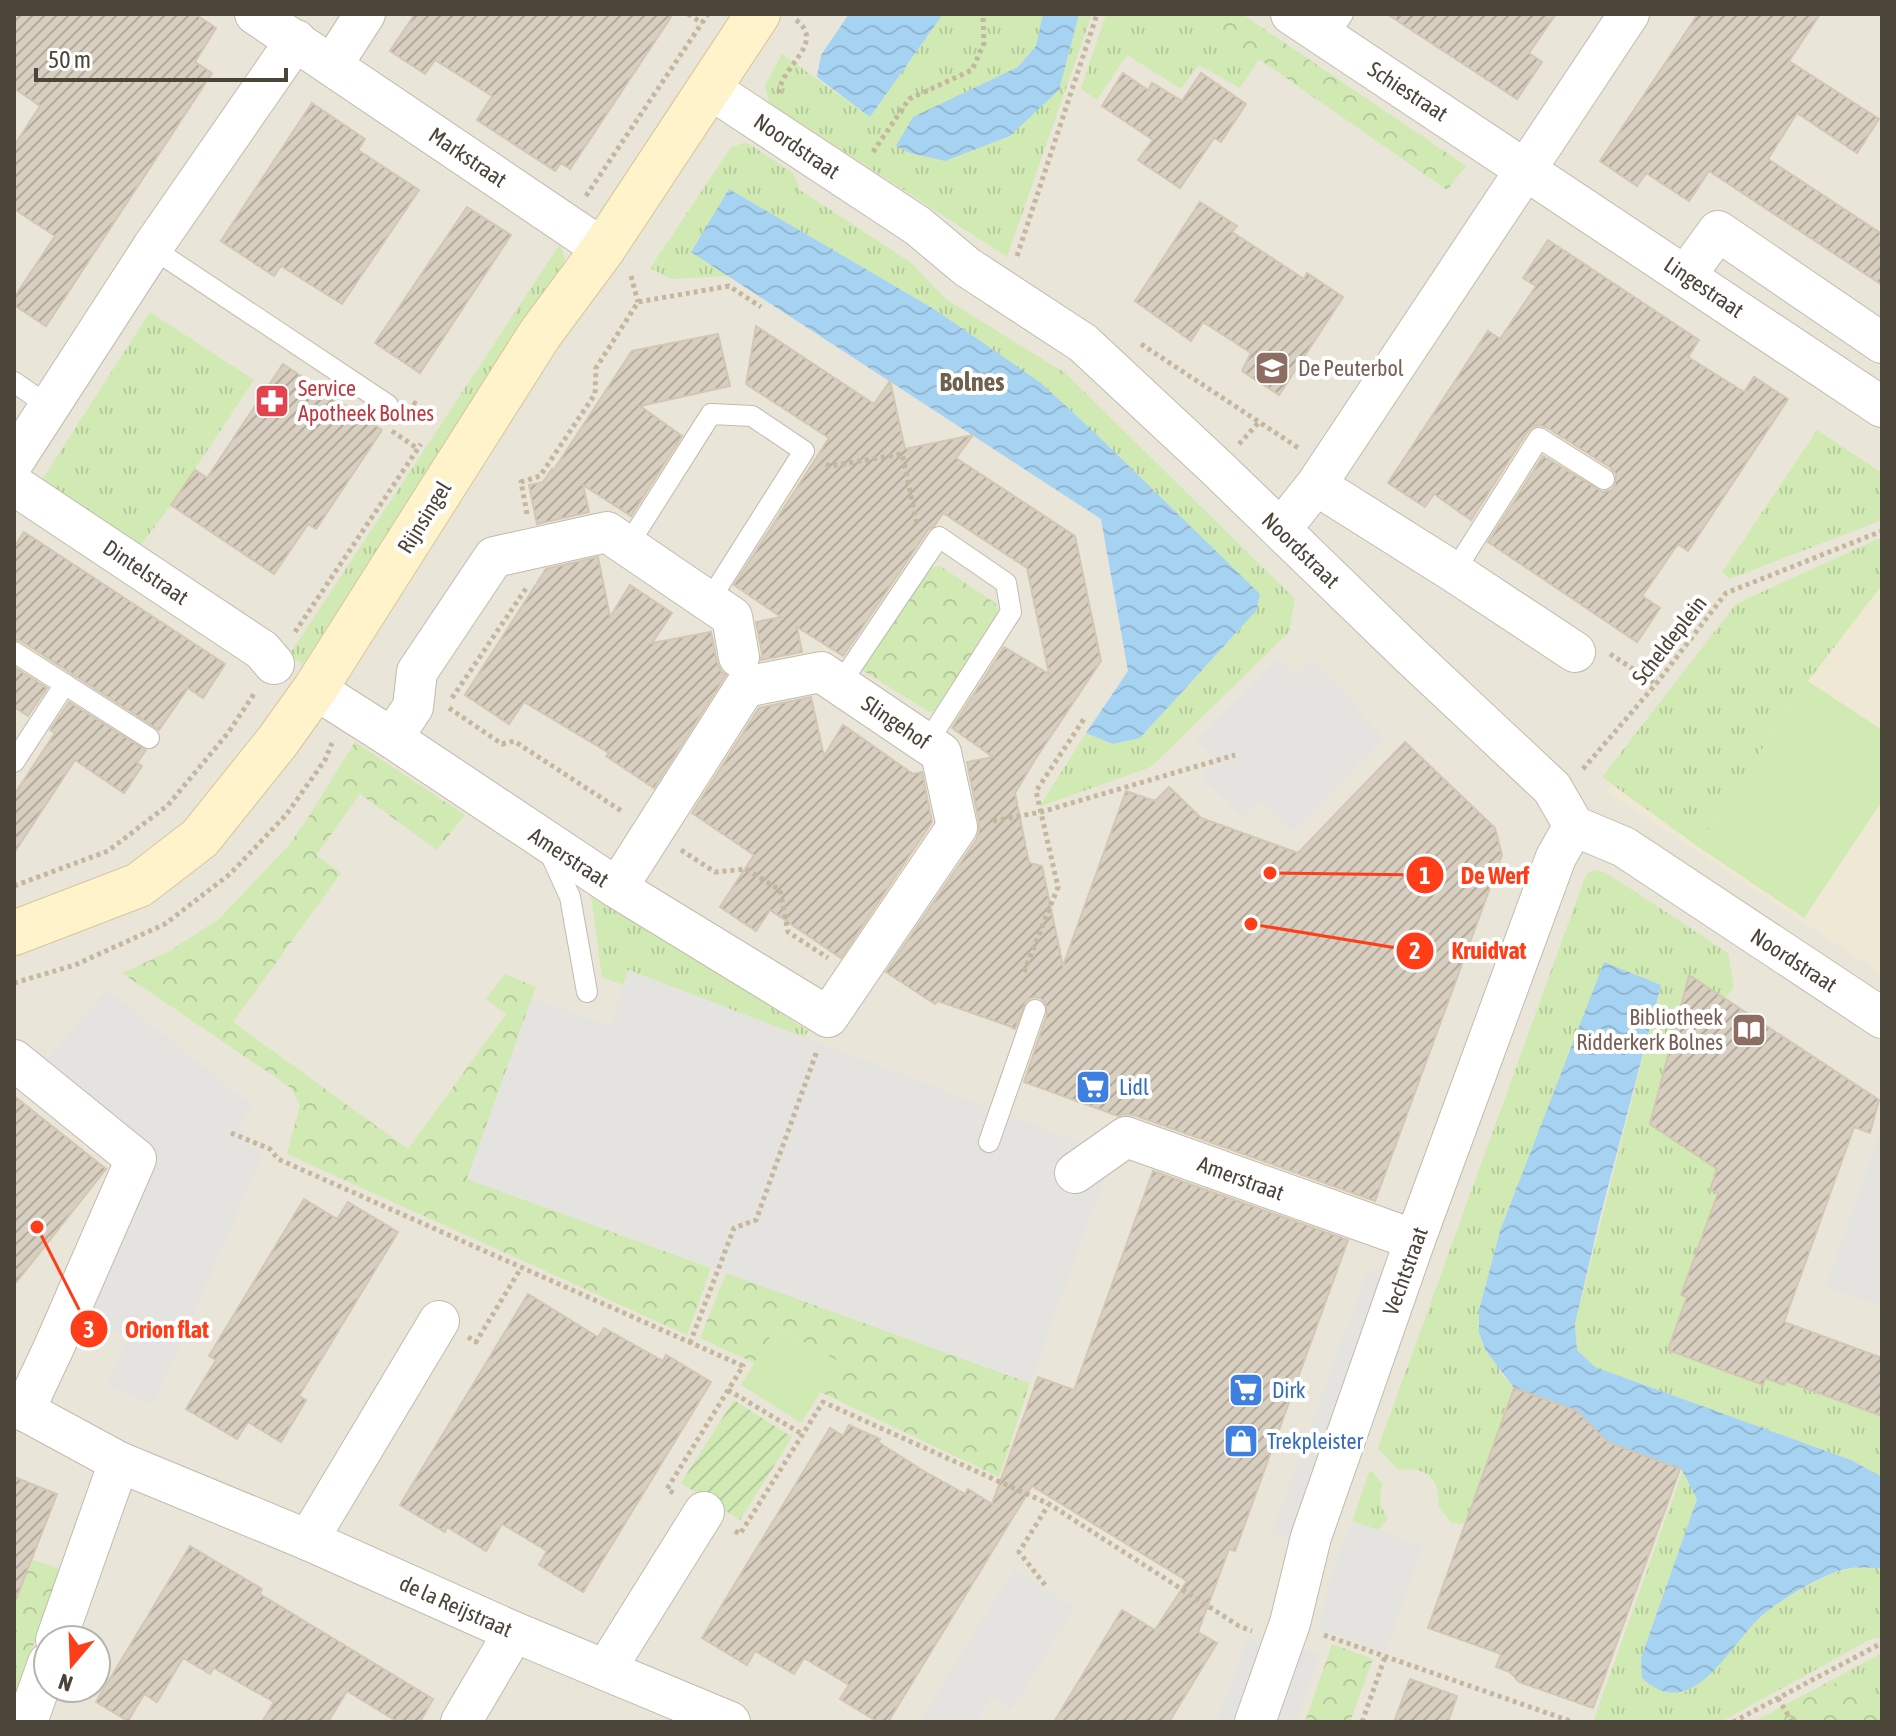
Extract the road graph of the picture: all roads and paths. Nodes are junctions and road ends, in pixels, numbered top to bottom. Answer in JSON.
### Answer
{"nodes":[{"id":1,"x":255,"y":14,"type":"edge"},
{"id":2,"x":365,"y":14,"type":"edge"},
{"id":3,"x":688,"y":14,"type":"edge"},
{"id":4,"x":708,"y":14,"type":"edge"},
{"id":5,"x":758,"y":14,"type":"edge"},
{"id":6,"x":788,"y":14,"type":"edge"},
{"id":7,"x":983,"y":14,"type":"edge"},
{"id":8,"x":1097,"y":14,"type":"edge"},
{"id":9,"x":1291,"y":14,"type":"edge"},
{"id":10,"x":1629,"y":14,"type":"edge"},
{"id":11,"x":702,"y":23,"type":"junction"},
{"id":12,"x":1335,"y":26,"type":"edge"},
{"id":13,"x":296,"y":40,"type":"junction"},
{"id":14,"x":332,"y":65,"type":"junction"},
{"id":15,"x":709,"y":88,"type":"junction"},
{"id":16,"x":780,"y":97,"type":"dead end"},
{"id":17,"x":870,"y":156,"type":"dead end"},
{"id":18,"x":1525,"y":168,"type":"junction"},
{"id":19,"x":567,"y":224,"type":"junction"},
{"id":20,"x":152,"y":248,"type":"junction"},
{"id":21,"x":616,"y":258,"type":"junction"},
{"id":22,"x":1015,"y":260,"type":"dead end"},
{"id":23,"x":1686,"y":275,"type":"dead end"},
{"id":24,"x":638,"y":302,"type":"junction"},
{"id":25,"x":761,"y":307,"type":"dead end"},
{"id":26,"x":1131,"y":337,"type":"dead end"},
{"id":27,"x":1882,"y":343,"type":"edge"},
{"id":28,"x":14,"y":382,"type":"edge"},
{"id":29,"x":388,"y":405,"type":"dead end"},
{"id":30,"x":50,"y":407,"type":"junction"},
{"id":31,"x":1882,"y":407,"type":"edge"},
{"id":32,"x":438,"y":418,"type":"dead end"},
{"id":33,"x":431,"y":428,"type":"dead end"},
{"id":34,"x":424,"y":438,"type":"dead end"},
{"id":35,"x":804,"y":451,"type":"junction"},
{"id":36,"x":14,"y":461,"type":"edge"},
{"id":37,"x":1322,"y":476,"type":"junction"},
{"id":38,"x":1604,"y":479,"type":"dead end"},
{"id":39,"x":14,"y":485,"type":"edge"},
{"id":40,"x":1281,"y":529,"type":"junction"},
{"id":41,"x":1882,"y":531,"type":"edge"},
{"id":42,"x":939,"y":537,"type":"junction"},
{"id":43,"x":628,"y":545,"type":"junction"},
{"id":44,"x":533,"y":548,"type":"junction"},
{"id":45,"x":1454,"y":572,"type":"junction"},
{"id":46,"x":709,"y":601,"type":"junction"},
{"id":47,"x":14,"y":652,"type":"edge"},
{"id":48,"x":1575,"y":652,"type":"joint"},
{"id":49,"x":274,"y":664,"type":"junction"},
{"id":50,"x":742,"y":672,"type":"junction"},
{"id":51,"x":65,"y":684,"type":"junction"},
{"id":52,"x":840,"y":684,"type":"junction"},
{"id":53,"x":1656,"y":684,"type":"junction"},
{"id":54,"x":315,"y":689,"type":"junction"},
{"id":55,"x":447,"y":707,"type":"dead end"},
{"id":56,"x":1084,"y":719,"type":"dead end"},
{"id":57,"x":149,"y":738,"type":"dead end"},
{"id":58,"x":392,"y":738,"type":"junction"},
{"id":59,"x":927,"y":743,"type":"junction"},
{"id":60,"x":1235,"y":755,"type":"dead end"},
{"id":61,"x":14,"y":762,"type":"edge"},
{"id":62,"x":1552,"y":788,"type":"junction"},
{"id":63,"x":1041,"y":812,"type":"junction"},
{"id":64,"x":1574,"y":826,"type":"junction"},
{"id":65,"x":957,"y":827,"type":"junction"},
{"id":66,"x":544,"y":840,"type":"junction"},
{"id":67,"x":14,"y":886,"type":"edge"},
{"id":68,"x":617,"y":888,"type":"junction"},
{"id":69,"x":14,"y":933,"type":"edge"},
{"id":70,"x":1024,"y":972,"type":"dead end"},
{"id":71,"x":587,"y":992,"type":"dead end"},
{"id":72,"x":1035,"y":1010,"type":"dead end"},
{"id":73,"x":828,"y":1017,"type":"junction"},
{"id":74,"x":1882,"y":1018,"type":"edge"},
{"id":75,"x":14,"y":1060,"type":"edge"},
{"id":76,"x":231,"y":1133,"type":"dead end"},
{"id":77,"x":989,"y":1142,"type":"dead end"},
{"id":78,"x":1075,"y":1173,"type":"dead end"},
{"id":79,"x":1415,"y":1240,"type":"junction"},
{"id":80,"x":521,"y":1268,"type":"junction"},
{"id":81,"x":439,"y":1321,"type":"joint"},
{"id":82,"x":690,"y":1343,"type":"junction"},
{"id":83,"x":728,"y":1390,"type":"junction"},
{"id":84,"x":19,"y":1408,"type":"edge"},
{"id":85,"x":802,"y":1434,"type":"junction"},
{"id":86,"x":119,"y":1462,"type":"junction"},
{"id":87,"x":1049,"y":1504,"type":"junction"},
{"id":88,"x":704,"y":1512,"type":"junction"},
{"id":89,"x":308,"y":1540,"type":"junction"},
{"id":90,"x":1045,"y":1585,"type":"dead end"},
{"id":91,"x":62,"y":1624,"type":"edge"},
{"id":92,"x":514,"y":1632,"type":"junction"},
{"id":93,"x":1287,"y":1632,"type":"junction"},
{"id":94,"x":1882,"y":1643,"type":"edge"},
{"id":95,"x":1385,"y":1657,"type":"junction"},
{"id":96,"x":606,"y":1669,"type":"junction"},
{"id":97,"x":1778,"y":1698,"type":"junction"},
{"id":98,"x":461,"y":1722,"type":"edge"},
{"id":99,"x":730,"y":1722,"type":"edge"},
{"id":100,"x":1255,"y":1722,"type":"edge"},
{"id":101,"x":1362,"y":1722,"type":"edge"},
{"id":102,"x":1573,"y":1722,"type":"edge"},
{"id":103,"x":1733,"y":1722,"type":"edge"},
{"id":104,"x":1792,"y":1722,"type":"edge"}],
"edges":[{"from":1,"to":13,"type":"street","name":"Markstraat"},
{"from":2,"to":14,"type":"street"},
{"from":3,"to":11,"type":"path"},
{"from":4,"to":11,"type":"path"},
{"from":5,"to":15,"type":"street","name":"Rijnsingel"},
{"from":6,"to":16,"type":"path"},
{"from":7,"to":17,"type":"path"},
{"from":8,"to":22,"type":"path"},
{"from":9,"to":12,"type":"street","name":"Schiestraat"},
{"from":10,"to":18,"type":"street"},
{"from":11,"to":19,"type":"path"},
{"from":12,"to":18,"type":"street","name":"Schiestraat"},
{"from":13,"to":14,"type":"street","name":"Markstraat"},
{"from":13,"to":20,"type":"street"},
{"from":14,"to":19,"type":"street","name":"Markstraat"},
{"from":15,"to":21,"type":"street","name":"Rijnsingel"},
{"from":15,"to":40,"type":"street","name":"Noordstraat"},
{"from":18,"to":31,"type":"street","name":"Lingestraat"},
{"from":18,"to":37,"type":"street"},
{"from":19,"to":21,"type":"street","name":"Markstraat"},
{"from":20,"to":29,"type":"lane"},
{"from":20,"to":30,"type":"street"},
{"from":21,"to":24,"type":"path"},
{"from":21,"to":54,"type":"street","name":"Rijnsingel"},
{"from":23,"to":27,"type":"street","name":"Lingestraat"},
{"from":24,"to":25,"type":"path"},
{"from":24,"to":44,"type":"path"},
{"from":26,"to":37,"type":"path"},
{"from":28,"to":30,"type":"lane"},
{"from":30,"to":36,"type":"street"},
{"from":32,"to":33,"type":"path"},
{"from":34,"to":49,"type":"path","name":"Rijnsingel"},
{"from":35,"to":42,"type":"path"},
{"from":35,"to":43,"type":"lane"},
{"from":35,"to":46,"type":"lane"},
{"from":37,"to":40,"type":"street"},
{"from":37,"to":45,"type":"street"},
{"from":38,"to":45,"type":"lane"},
{"from":39,"to":49,"type":"street","name":"Dintelstraat"},
{"from":40,"to":62,"type":"street","name":"Noordstraat"},
{"from":41,"to":53,"type":"path","name":"Scheldeplein"},
{"from":42,"to":52,"type":"lane"},
{"from":42,"to":59,"type":"lane"},
{"from":43,"to":44,"type":"street"},
{"from":43,"to":46,"type":"street"},
{"from":44,"to":55,"type":"path"},
{"from":44,"to":58,"type":"street"},
{"from":45,"to":48,"type":"street"},
{"from":46,"to":50,"type":"street"},
{"from":47,"to":51,"type":"lane"},
{"from":48,"to":53,"type":"path"},
{"from":49,"to":67,"type":"path","name":"Rijnsingel"},
{"from":50,"to":52,"type":"street","name":"Slingehof"},
{"from":50,"to":68,"type":"street"},
{"from":51,"to":57,"type":"lane"},
{"from":51,"to":61,"type":"lane"},
{"from":52,"to":59,"type":"street","name":"Slingehof"},
{"from":53,"to":62,"type":"path","name":"Scheldeplein"},
{"from":54,"to":58,"type":"street","name":"Amerstraat"},
{"from":54,"to":69,"type":"street","name":"Rijnsingel"},
{"from":56,"to":63,"type":"path"},
{"from":58,"to":66,"type":"street","name":"Amerstraat"},
{"from":59,"to":65,"type":"street","name":"Slingehof"},
{"from":60,"to":63,"type":"path"},
{"from":62,"to":64,"type":"street","name":"Noordstraat"},
{"from":63,"to":65,"type":"path"},
{"from":63,"to":70,"type":"path"},
{"from":64,"to":74,"type":"street","name":"Noordstraat"},
{"from":64,"to":79,"type":"street","name":"Vechtstraat"},
{"from":65,"to":73,"type":"street"},
{"from":66,"to":68,"type":"street","name":"Amerstraat"},
{"from":66,"to":71,"type":"lane"},
{"from":68,"to":73,"type":"street","name":"Amerstraat"},
{"from":72,"to":77,"type":"lane"},
{"from":73,"to":82,"type":"path"},
{"from":75,"to":84,"type":"street"},
{"from":76,"to":80,"type":"path"},
{"from":78,"to":79,"type":"street","name":"Amerstraat"},
{"from":79,"to":93,"type":"street","name":"Vechtstraat"},
{"from":80,"to":81,"type":"path"},
{"from":80,"to":82,"type":"path"},
{"from":81,"to":89,"type":"street"},
{"from":82,"to":83,"type":"path"},
{"from":83,"to":85,"type":"path"},
{"from":83,"to":88,"type":"path"},
{"from":84,"to":86,"type":"street","name":"de la Reijstraat"},
{"from":85,"to":87,"type":"path"},
{"from":85,"to":88,"type":"path"},
{"from":86,"to":89,"type":"street","name":"de la Reijstraat"},
{"from":86,"to":91,"type":"street"},
{"from":87,"to":90,"type":"path"},
{"from":87,"to":93,"type":"path"},
{"from":88,"to":96,"type":"street"},
{"from":89,"to":92,"type":"street","name":"de la Reijstraat"},
{"from":92,"to":96,"type":"street","name":"de la Reijstraat"},
{"from":92,"to":98,"type":"street"},
{"from":93,"to":95,"type":"path"},
{"from":93,"to":100,"type":"street","name":"Vechtstraat"},
{"from":94,"to":97,"type":"path"},
{"from":95,"to":101,"type":"path"},
{"from":95,"to":102,"type":"path"},
{"from":96,"to":99,"type":"street","name":"de la Reijstraat"},
{"from":97,"to":103,"type":"path"},
{"from":97,"to":104,"type":"path"}]}
